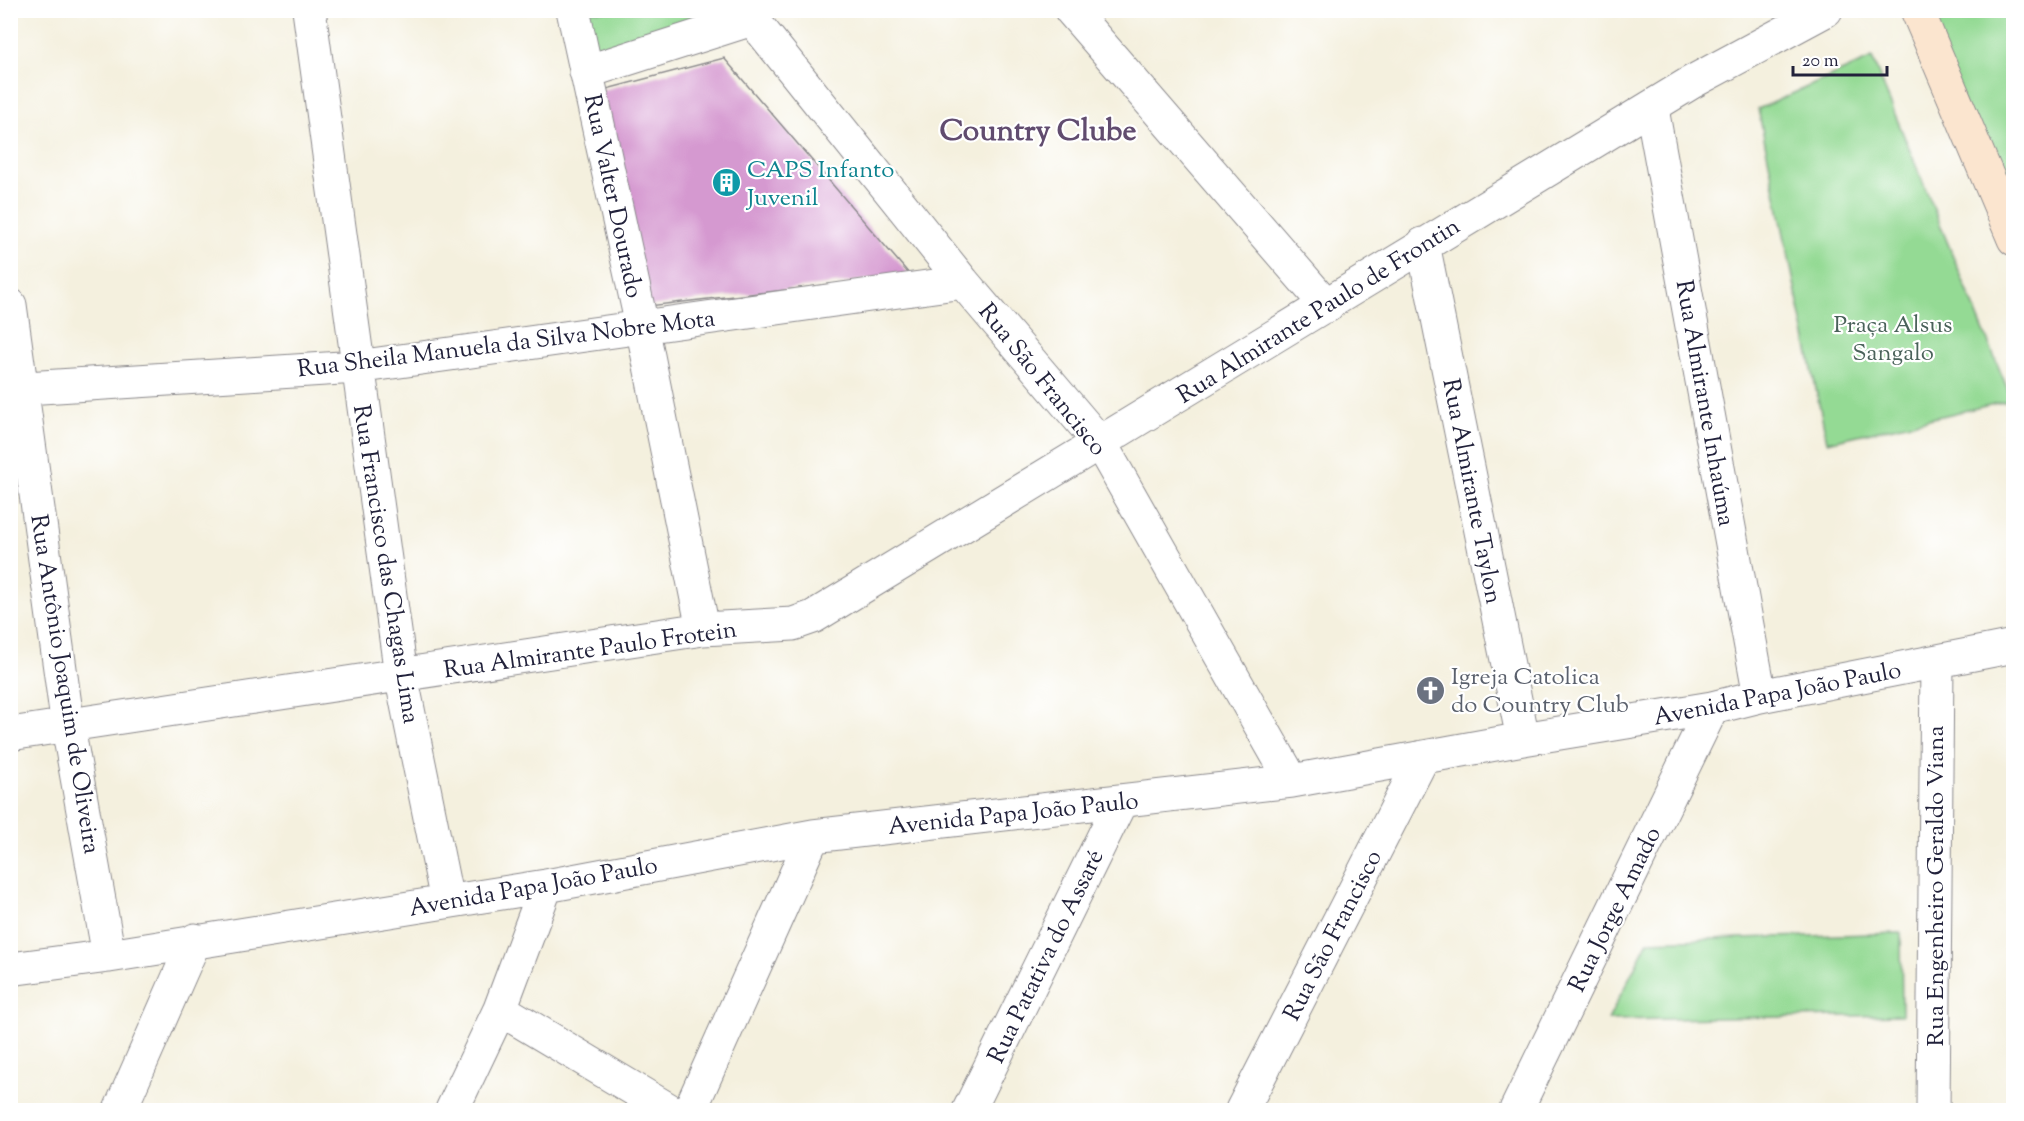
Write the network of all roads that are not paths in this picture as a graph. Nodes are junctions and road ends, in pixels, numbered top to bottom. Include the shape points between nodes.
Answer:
1 (309, 10) edge
2 (573, 10) edge
3 (1071, 10) edge
4 (1826, 10) edge
5 (1917, 10) edge
6 (749, 15) edge
7 (586, 72) junction
8 (1652, 109) junction
9 (2013, 238) edge
10 (1423, 244) junction
11 (963, 282) junction
12 (10, 305) edge
13 (1327, 306) junction
14 (642, 326) junction
15 (357, 367) junction
16 (17, 388) edge
17 (1100, 444) junction
18 (813, 617) joint
19 (703, 629) junction
20 (2013, 646) edge
21 (1937, 662) junction
22 (401, 675) junction
23 (1760, 696) junction
24 (1712, 708) junction
25 (68, 727) junction
26 (10, 734) edge
27 (1523, 739) junction
28 (1422, 759) junction
29 (1292, 781) junction
30 (1121, 801) junction
31 (813, 836) junction
32 (546, 886) junction
33 (447, 901) junction
34 (195, 940) junction
35 (110, 956) junction
36 (10, 969) edge
37 (500, 1009) junction
38 (120, 1110) edge
39 (452, 1110) edge
40 (669, 1110) edge
41 (690, 1110) edge
42 (969, 1110) edge
43 (1242, 1110) edge
44 (1516, 1110) edge
45 (1933, 1110) edge

1 - 15 street, Rua Francisco das Chagas Lima
2 - 7 street, Rua Valter Dourado
3 - 13 street
4 - 8 street, Rua Almirante Paulo de Frontin via 1692,82
5 - 9 street
6 - 7 street
6 - 11 street, Rua São Francisco
7 - 14 street, Rua Valter Dourado
8 - 10 street, Rua Almirante Paulo de Frontin
8 - 23 street, Rua Almirante Inhaúma
10 - 13 street, Rua Almirante Paulo de Frontin
10 - 27 street, Rua Almirante Taylon
11 - 14 street, Rua Sheila Manuela da Silva Nobre Mota
11 - 17 street, Rua São Francisco
12 - 16 street, Rua Antônio Joaquim de Oliveira
13 - 17 street, Rua Almirante Paulo de Frontin
14 - 15 street, Rua Sheila Manuela da Silva Nobre Mota
14 - 19 street, Rua Valter Dourado
15 - 16 street, Rua Sheila Manuela da Silva Nobre Mota
15 - 22 street, Rua Francisco das Chagas Lima
16 - 25 street, Rua Antônio Joaquim de Oliveira
17 - 18 street, Rua Almirante Paulo de Frontin
17 - 29 street, Rua São Francisco
18 - 19 street, Rua Almirante Paulo Frotein via 793,624
19 - 22 street, Rua Almirante Paulo Frotein
20 - 21 street, Avenida Papa João Paulo
21 - 23 street, Avenida Papa João Paulo
21 - 45 street, Rua Engenheiro Geraldo Viana
22 - 25 street, Rua Almirante Paulo Frotein
22 - 33 street, Rua Francisco das Chagas Lima
23 - 24 street, Avenida Papa João Paulo
24 - 27 street, Avenida Papa João Paulo
24 - 44 street, Rua Jorge Amado
25 - 26 street, Rua Almirante Paulo Frotein
25 - 35 street, Rua Antônio Joaquim de Oliveira
27 - 28 street, Avenida Papa João Paulo
28 - 29 street, Avenida Papa João Paulo
28 - 43 street, Rua São Francisco
29 - 30 street, Avenida Papa João Paulo
30 - 31 street, Avenida Papa João Paulo
30 - 42 street, Rua Patativa do Assaré
31 - 32 street, Avenida Papa João Paulo
31 - 41 street
32 - 33 street, Avenida Papa João Paulo
32 - 37 street
33 - 34 street, Avenida Papa João Paulo
34 - 35 street, Avenida Papa João Paulo
34 - 38 street
35 - 36 street, Avenida Papa João Paulo
37 - 39 street
37 - 40 street

